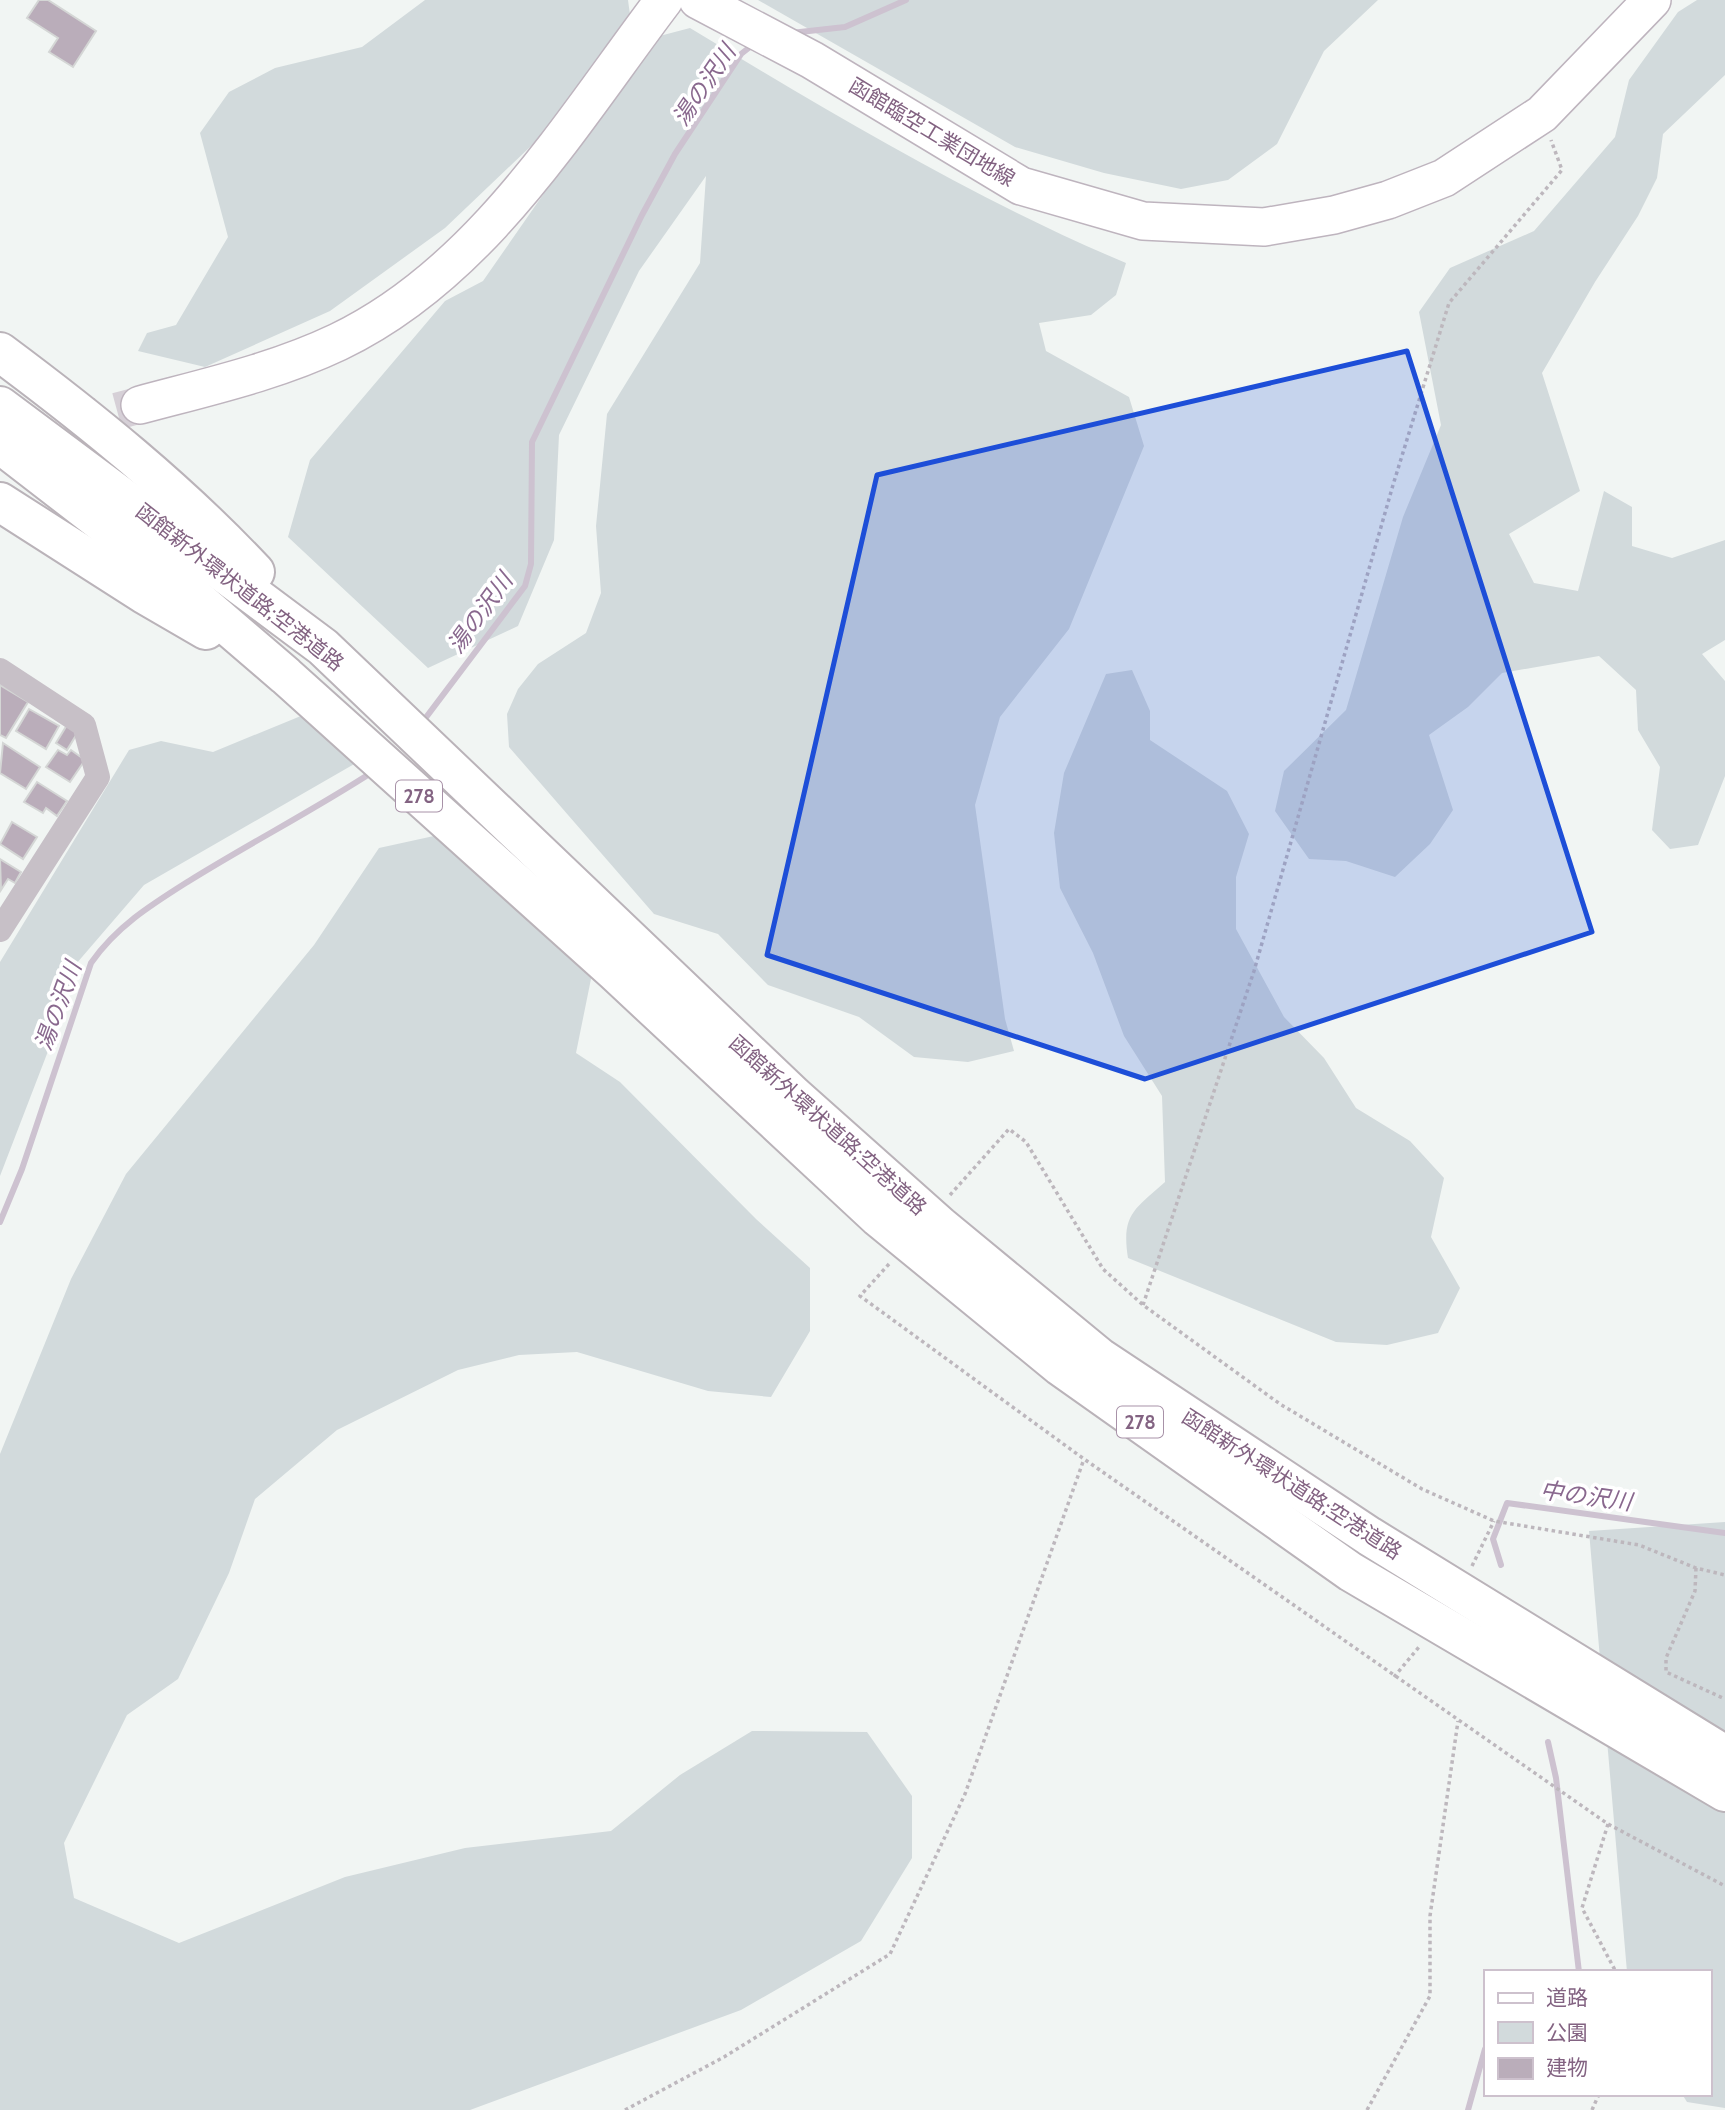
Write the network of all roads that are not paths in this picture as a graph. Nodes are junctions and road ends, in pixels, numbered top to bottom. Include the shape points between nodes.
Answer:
1 (664, 0) edge
2 (698, 0) edge
3 (1652, 0) edge
4 (0, 352) edge
5 (140, 405) tunnel mouth
6 (0, 406) edge
7 (0, 444) edge
8 (0, 502) edge
9 (256, 585) junction
10 (219, 628) junction
11 (0, 670) edge
12 (0, 930) edge
13 (625, 958) junction
14 (1725, 1755) edge
15 (1725, 1793) edge

1 - 5 main road via 503,213 433,281 363,328 309,355 242,379
2 - 3 main road, 函館臨空工業団地線 via 812,60 1021,186 1143,221 1264,227 1334,215 1444,178 1542,114
4 - 9 highway via 203,516
6 - 9 highway, 函館新外環状道路;空港道路
7 - 10 highway, 函館新外環状道路;空港道路 via 158,566
8 - 10 highway via 144,594
9 - 13 highway, 函館新外環状道路;空港道路 / 278 via 323,647
10 - 13 highway, 函館新外環状道路;空港道路 / 278 via 286,676
11 - 12 street via 84,725 98,777
13 - 14 highway, 函館新外環状道路;空港道路 / 278 via 1099,1357 1369,1536
13 - 15 highway, 函館新外環状道路;空港道路 / 278 via 878,1217 1060,1366 1351,1572

